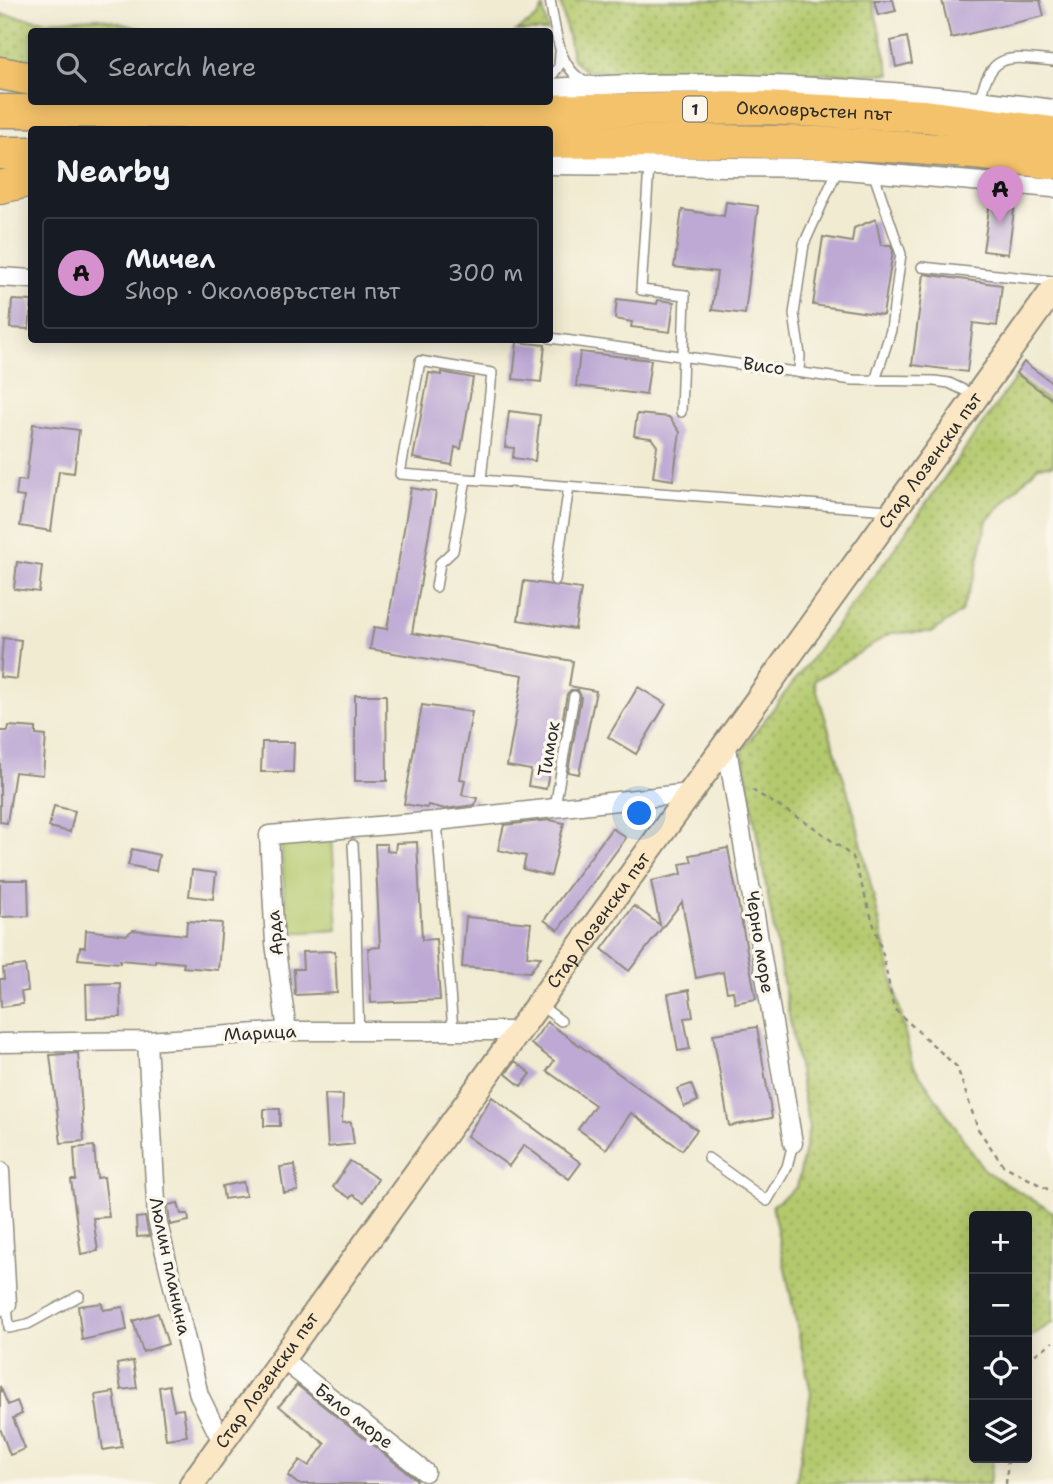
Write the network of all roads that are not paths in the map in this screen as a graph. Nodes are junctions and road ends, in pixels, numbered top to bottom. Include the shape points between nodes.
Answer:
1 (550, 0) edge
2 (560, 48) junction
3 (1053, 61) edge
4 (0, 73) edge
5 (553, 75) edge
6 (28, 78) edge
7 (597, 85) junction
8 (553, 88) edge
9 (979, 99) junction
10 (184, 105) edge
11 (423, 105) edge
12 (1053, 109) edge
13 (0, 111) edge
14 (237, 113) junction
15 (363, 113) junction
16 (1033, 140) edge
17 (553, 142) edge
18 (0, 153) edge
19 (28, 153) edge
20 (1053, 163) edge
21 (553, 165) edge
22 (649, 166) junction
23 (838, 169) junction
24 (873, 172) junction
25 (28, 181) edge
26 (0, 187) edge
27 (1032, 188) junction
28 (1053, 188) edge
29 (1053, 195) edge
30 (922, 267) dead end
31 (0, 277) edge
32 (28, 279) edge
33 (1052, 291) edge
34 (553, 338) edge
35 (683, 355) junction
36 (799, 371) junction
37 (875, 381) junction
38 (976, 396) junction
39 (681, 412) dead end
40 (466, 479) junction
41 (481, 480) junction
42 (569, 486) junction
43 (895, 511) junction
44 (555, 580) dead end
45 (436, 587) dead end
46 (574, 696) dead end
47 (726, 742) junction
48 (690, 793) junction
49 (555, 807) junction
50 (437, 821) junction
51 (353, 845) dead end
52 (539, 1004) junction
53 (561, 1021) dead end
54 (287, 1031) junction
55 (359, 1031) junction
56 (453, 1031) junction
57 (520, 1031) junction
58 (147, 1041) junction
59 (0, 1043) edge
60 (793, 1143) joint
61 (708, 1158) dead end
62 (0, 1171) edge
63 (79, 1296) dead end
64 (3, 1305) edge
65 (282, 1359) junction
66 (222, 1442) junction
67 (425, 1472) dead end
68 (192, 1484) edge

1 - 2 lane
2 - 5 lane via 559,66
2 - 7 lane via 571,72
3 - 9 lane via 1020,58 999,62 986,73
4 - 6 highway
7 - 8 street, Околовръстен път
7 - 9 street, Околовръстен път via 796,85
9 - 12 street, Околовръстен път
10 - 14 highway
11 - 15 street, Околовръстен път
13 - 14 highway, Околовръстен път / 1
14 - 15 highway, Околовръстен път / 1
15 - 16 highway, Околовръстен път / 1 via 764,108 925,116
16 - 17 highway, Околовръстен път / 1
16 - 20 highway, Околовръстен път / 1
18 - 19 highway
21 - 22 street
22 - 23 street
22 - 35 lane via 641,290 685,295
23 - 24 street
23 - 36 lane via 804,244 794,314
24 - 27 street
24 - 37 lane via 901,254 891,330
25 - 26 highway
27 - 28 street
27 - 29 street
30 - 33 lane
31 - 32 street
33 - 38 street, Стар Лозенски път
34 - 35 lane, Висо
35 - 36 lane, Висо
35 - 39 lane
36 - 37 lane, Висо
37 - 38 lane, Висо via 949,383
38 - 43 street, Стар Лозенски път
40 - 41 lane
40 - 41 lane via 400,474 420,360 492,373
40 - 45 lane via 453,551 440,563
41 - 42 lane
42 - 43 lane
42 - 44 lane
43 - 47 street, Стар Лозенски път
46 - 49 lane, Тимок
47 - 48 street, Стар Лозенски път
47 - 60 street, Черно море
48 - 49 street
48 - 52 street, Стар Лозенски път
49 - 50 street
50 - 54 street, Арда via 269,835 275,943
50 - 56 lane
51 - 55 lane
52 - 53 lane
52 - 57 street, Стар Лозенски път
54 - 55 street, Марица
54 - 58 street, Марица
55 - 56 street, Марица
56 - 57 street, Марица
57 - 65 street, Стар Лозенски път
58 - 59 street, Марица
58 - 66 street, Люлин планина via 157,1219 199,1395
60 - 61 lane via 787,1167 767,1201
62 - 64 street
63 - 64 lane via 28,1324 9,1328
65 - 66 street, Стар Лозенски път
65 - 67 street, Бяло море
66 - 68 street, Стар Лозенски път

